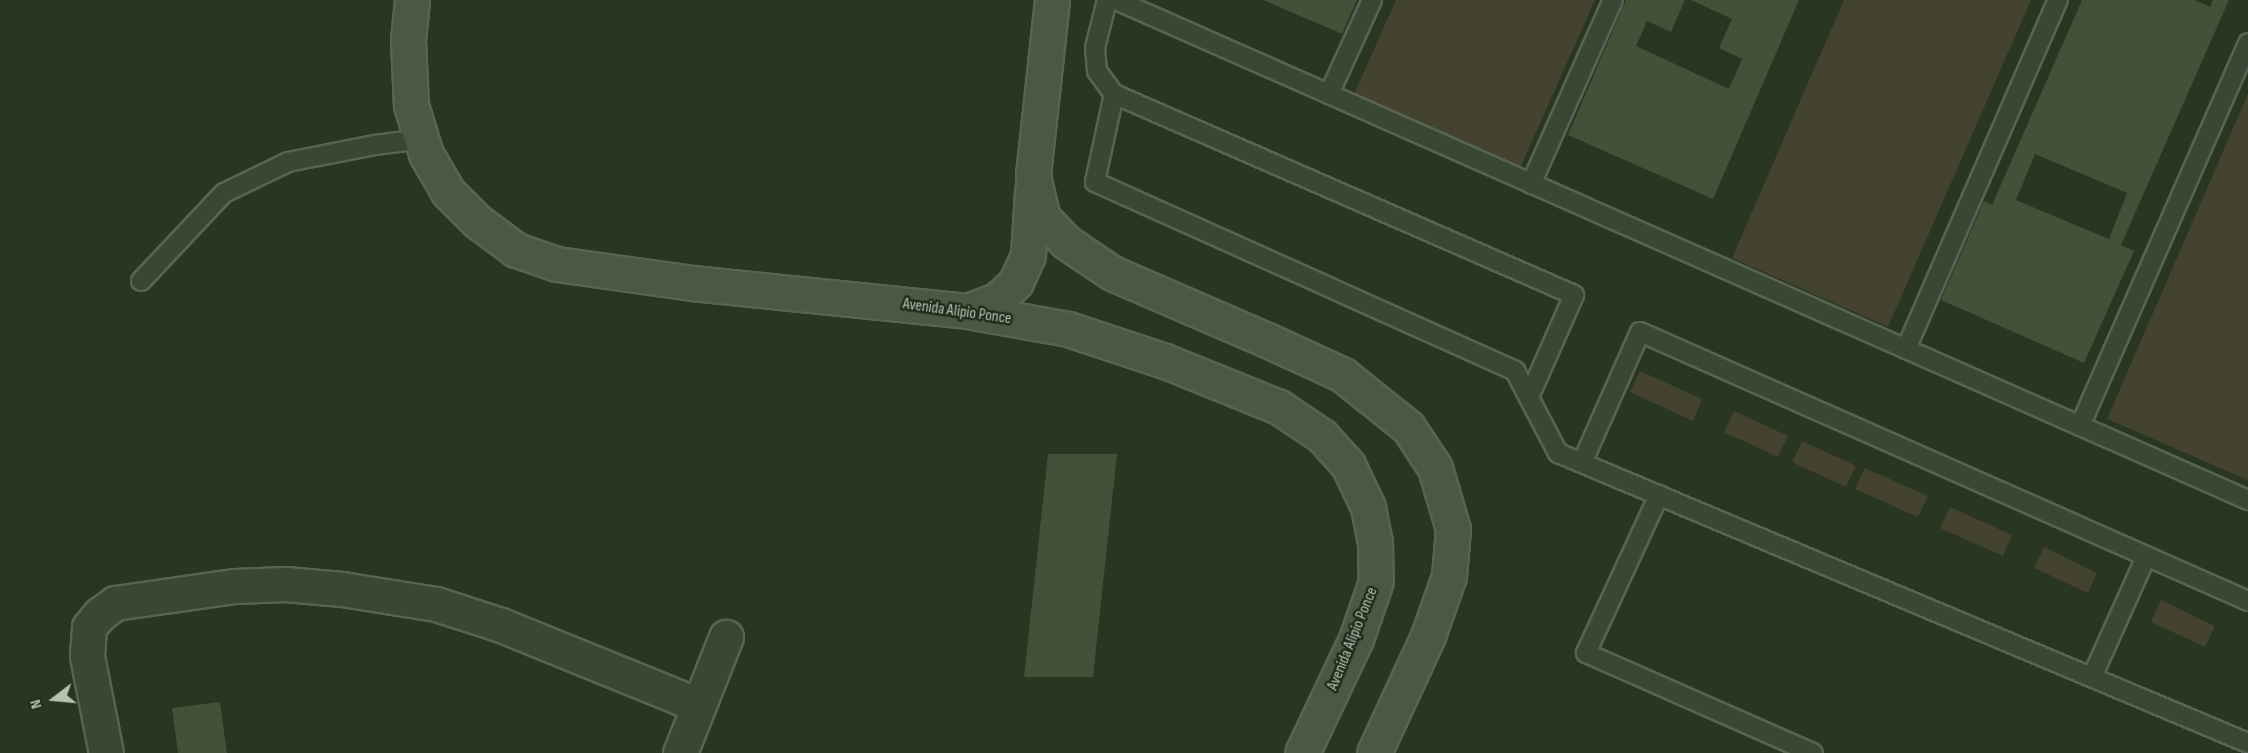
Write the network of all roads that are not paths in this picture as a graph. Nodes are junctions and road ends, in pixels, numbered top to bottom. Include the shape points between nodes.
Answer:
1 (412, 0) edge
2 (1052, 0) edge
3 (1107, 0) edge
4 (1116, 0) edge
5 (1372, 0) edge
6 (1612, 0) edge
7 (2058, 0) edge
8 (2248, 43) edge
9 (1114, 94) junction
10 (1329, 94) junction
11 (422, 139) junction
12 (1033, 176) junction
13 (1532, 184) junction
14 (141, 281) dead end
15 (968, 311) junction
16 (1906, 349) junction
17 (1529, 397) junction
18 (2080, 426) junction
19 (1581, 463) junction
20 (1659, 495) junction
21 (2248, 500) edge
22 (2146, 557) junction
23 (2248, 601) edge
24 (726, 637) dead end
25 (2092, 677) junction
26 (698, 705) junction
27 (2248, 743) edge
28 (106, 753) edge
29 (680, 753) edge
30 (1302, 753) edge
31 (1374, 753) edge
32 (1813, 753) edge

1 - 11 main road, Avenida Alipio Ponce via 408,40 411,105
2 - 12 main road
3 - 9 lane via 1095,48 1097,71
4 - 10 lane
5 - 10 lane
6 - 13 lane
7 - 16 lane
8 - 18 lane
9 - 17 lane via 1095,182 1515,371
9 - 17 lane via 1574,295
10 - 13 lane
11 - 14 lane via 288,162 225,193
11 - 15 main road, Avenida Alipio Ponce via 448,192 477,221 516,250 557,264 692,283
12 - 15 main road via 1028,255 1016,282 997,300
12 - 31 main road via 1043,218 1066,242 1112,273 1344,375 1408,427 1435,468 1453,529 1449,576 1428,636
13 - 16 lane
15 - 30 main road, Avenida Alipio Ponce via 1068,329 1165,361 1279,407 1322,436 1348,465 1368,507 1375,542 1376,581 1356,639
16 - 18 lane
17 - 19 lane via 1558,453
18 - 21 lane
19 - 20 lane
19 - 22 lane via 1640,332
20 - 25 lane
20 - 32 lane via 1586,653
22 - 23 lane
22 - 25 lane
24 - 26 street
25 - 27 lane
26 - 28 street via 501,625 436,604 342,589 285,584 235,586 115,603 89,627 87,656
26 - 29 street

